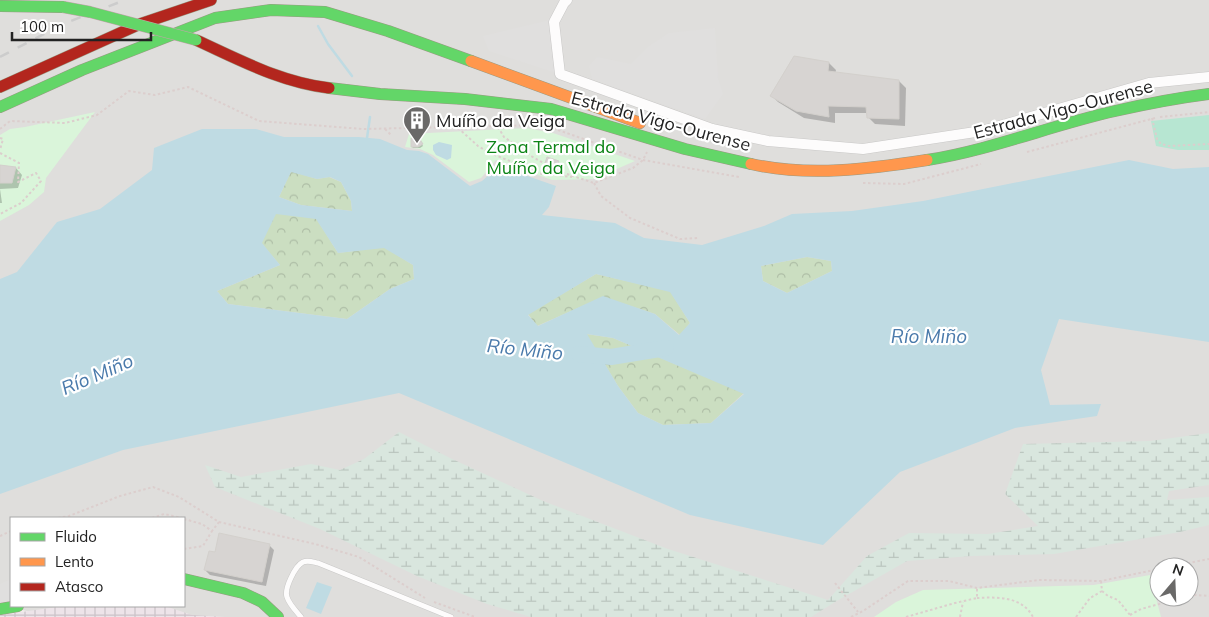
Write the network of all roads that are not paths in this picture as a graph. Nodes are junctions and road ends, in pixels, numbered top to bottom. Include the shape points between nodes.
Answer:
1 (76, 0) edge
2 (211, 0) edge
3 (567, 0) edge
4 (0, 6) edge
5 (196, 40) junction
6 (1209, 77) edge
7 (0, 87) edge
8 (1209, 94) edge
9 (0, 107) edge
10 (895, 165) junction
11 (185, 579) edge
12 (14, 607) edge
13 (0, 610) edge
14 (278, 617) edge
15 (301, 617) edge
16 (451, 617) edge

1 - 5 main road, bridge
2 - 7 main road via 140,24
3 - 6 street via 554,22 560,74 712,129 768,141 863,149 982,131 1148,83
4 - 5 main road, bridge via 63,7
5 - 10 main road, Estrada Vigo-Ourense via 260,70 295,82 380,94 465,99 551,110 685,149 755,165 788,170 843,171
8 - 10 main road, Estrada Vigo-Ourense via 1114,111 947,157
9 - 10 main road via 82,70 215,18 271,10 325,12 388,31 674,136 717,148 767,160
11 - 14 main road via 243,593 262,602
12 - 13 main road
15 - 16 lane via 287,598 286,590 296,567 309,561

